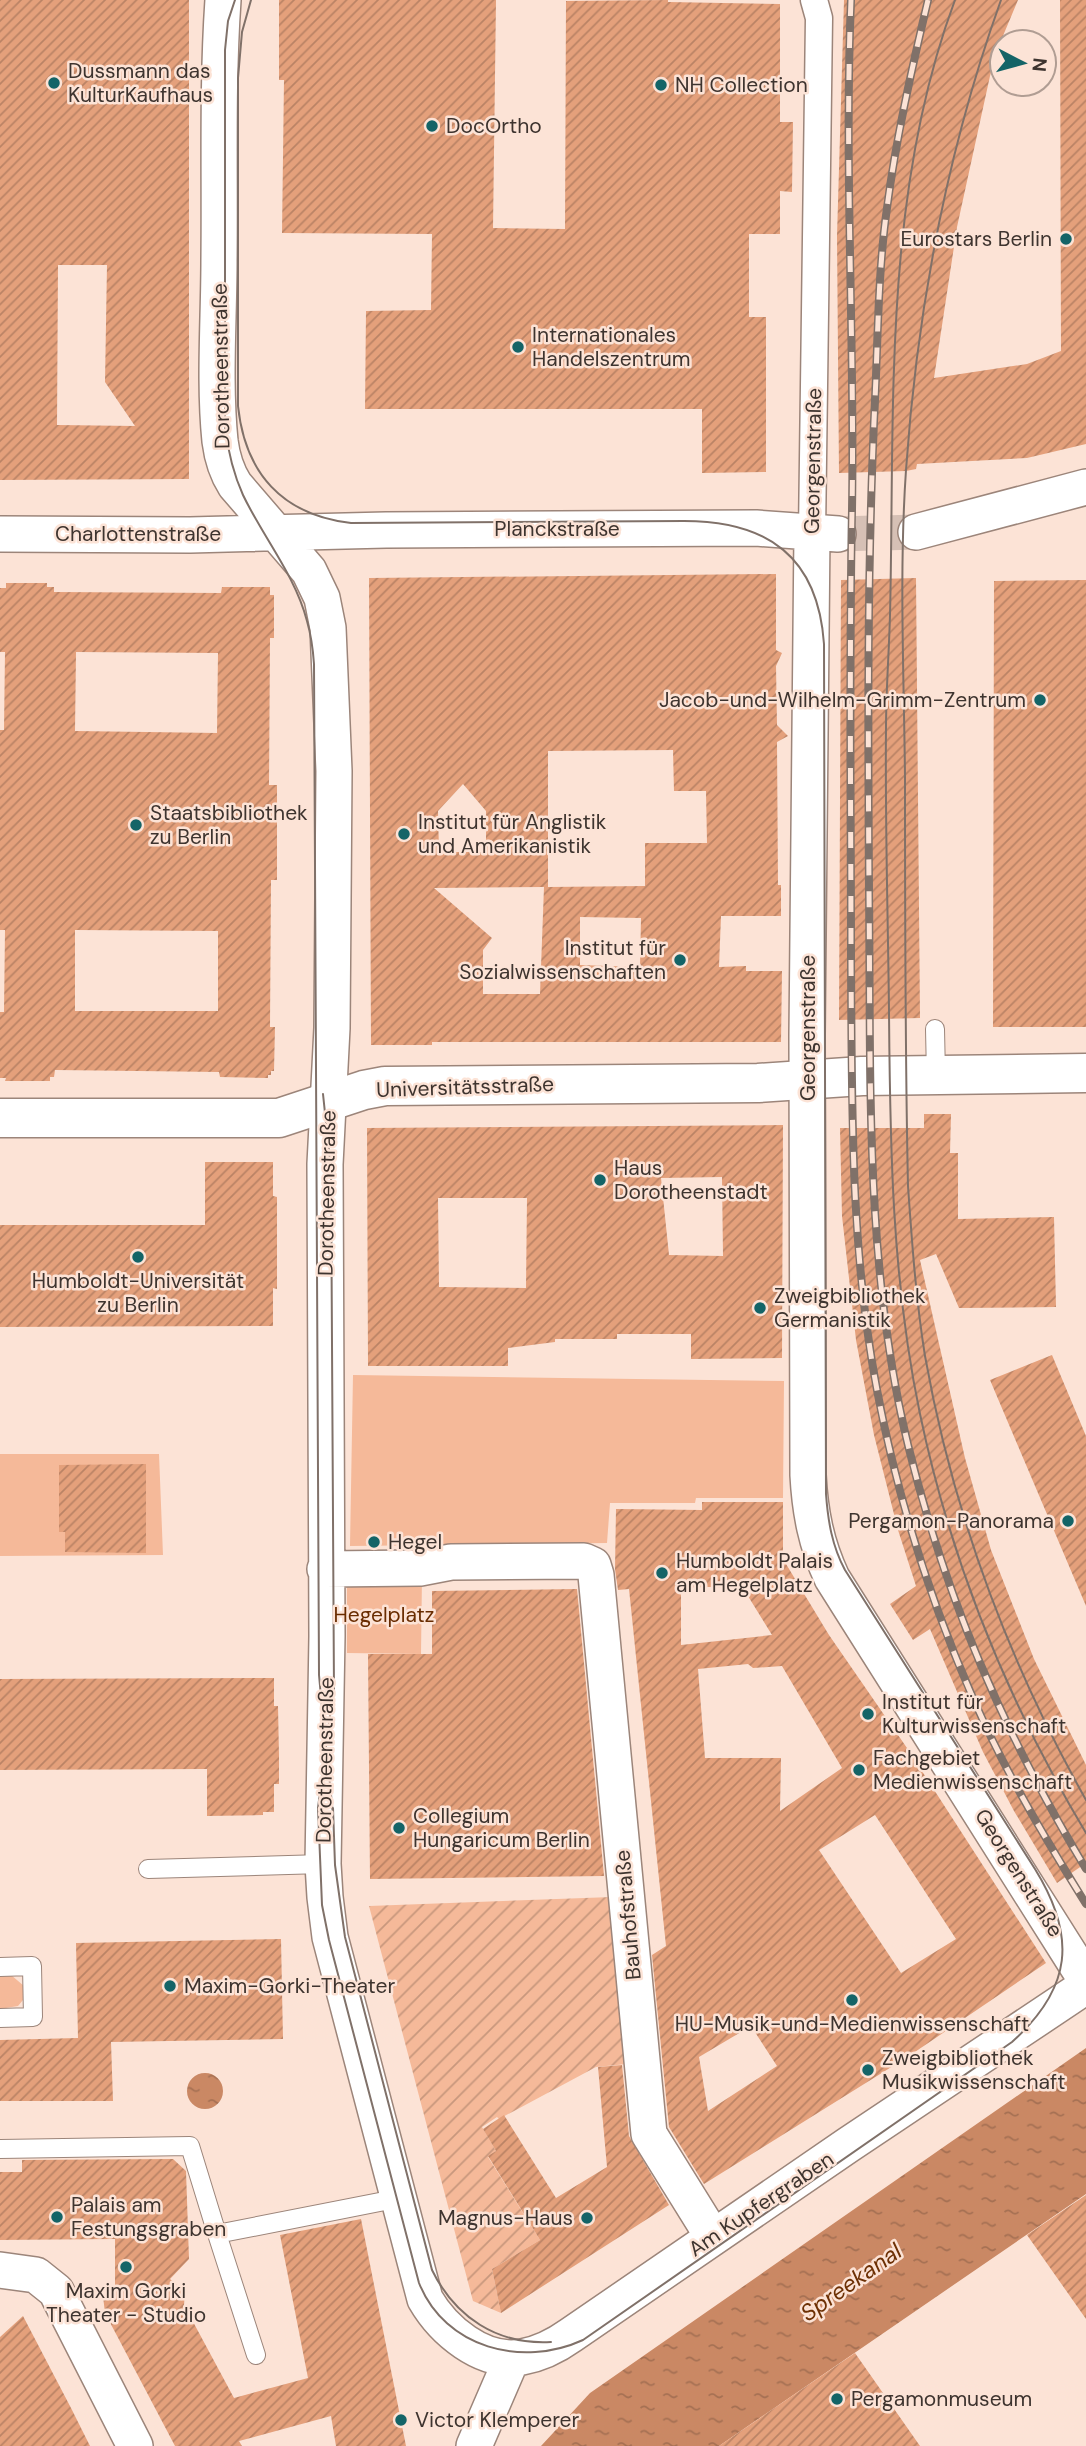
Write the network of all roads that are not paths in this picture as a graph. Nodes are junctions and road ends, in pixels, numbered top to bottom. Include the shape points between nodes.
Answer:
1 (223, 0) edge
2 (814, 0) edge
3 (1086, 487) edge
4 (916, 532) tunnel mouth
5 (276, 533) junction
6 (0, 534) edge
7 (825, 534) junction
8 (935, 1029) dead end
9 (1086, 1073) edge
10 (936, 1075) junction
11 (807, 1080) junction
12 (328, 1103) junction
13 (0, 1118) edge
14 (325, 1569) junction
15 (323, 1864) junction
16 (148, 1868) dead end
17 (0, 1967) edge
18 (1086, 1980) edge
19 (1086, 1986) edge
20 (0, 2018) edge
21 (0, 2149) edge
22 (400, 2198) junction
23 (217, 2234) junction
24 (713, 2237) junction
25 (0, 2270) edge
26 (256, 2354) dead end
27 (512, 2358) junction
28 (135, 2446) edge
29 (474, 2446) edge

1 - 5 street, Dorotheenstraße via 220,440 230,477
2 - 7 street, Georgenstraße via 819,18
3 - 4 street
5 - 6 street, Charlottenstraße
5 - 7 street, Planckstraße via 756,528
5 - 12 street, Dorotheenstraße via 316,583 328,628 334,771
7 - 11 street, Georgenstraße
8 - 10 lane
9 - 10 street, Universitätsstraße
10 - 11 street, Universitätsstraße
11 - 12 street, Universitätsstraße via 385,1086
11 - 18 street, Georgenstraße via 808,1475 818,1545 853,1613
12 - 13 street, Universitätsstraße via 279,1118
12 - 14 street, Dorotheenstraße
14 - 15 street, Dorotheenstraße
14 - 24 street, Bauhofstraße via 420,1568 451,1562 584,1561 593,1565 649,2134
15 - 16 lane
15 - 22 street, Dorotheenstraße via 330,1937
17 - 20 lane via 32,1966 33,2017
19 - 24 street, Am Kupfergraben
21 - 23 lane via 190,2146
22 - 23 lane
22 - 27 street, Dorotheenstraße via 419,2283 430,2308 462,2340
23 - 26 lane
24 - 27 street, Am Kupfergraben via 564,2340 538,2353
25 - 28 street via 36,2274 57,2291
27 - 29 street

